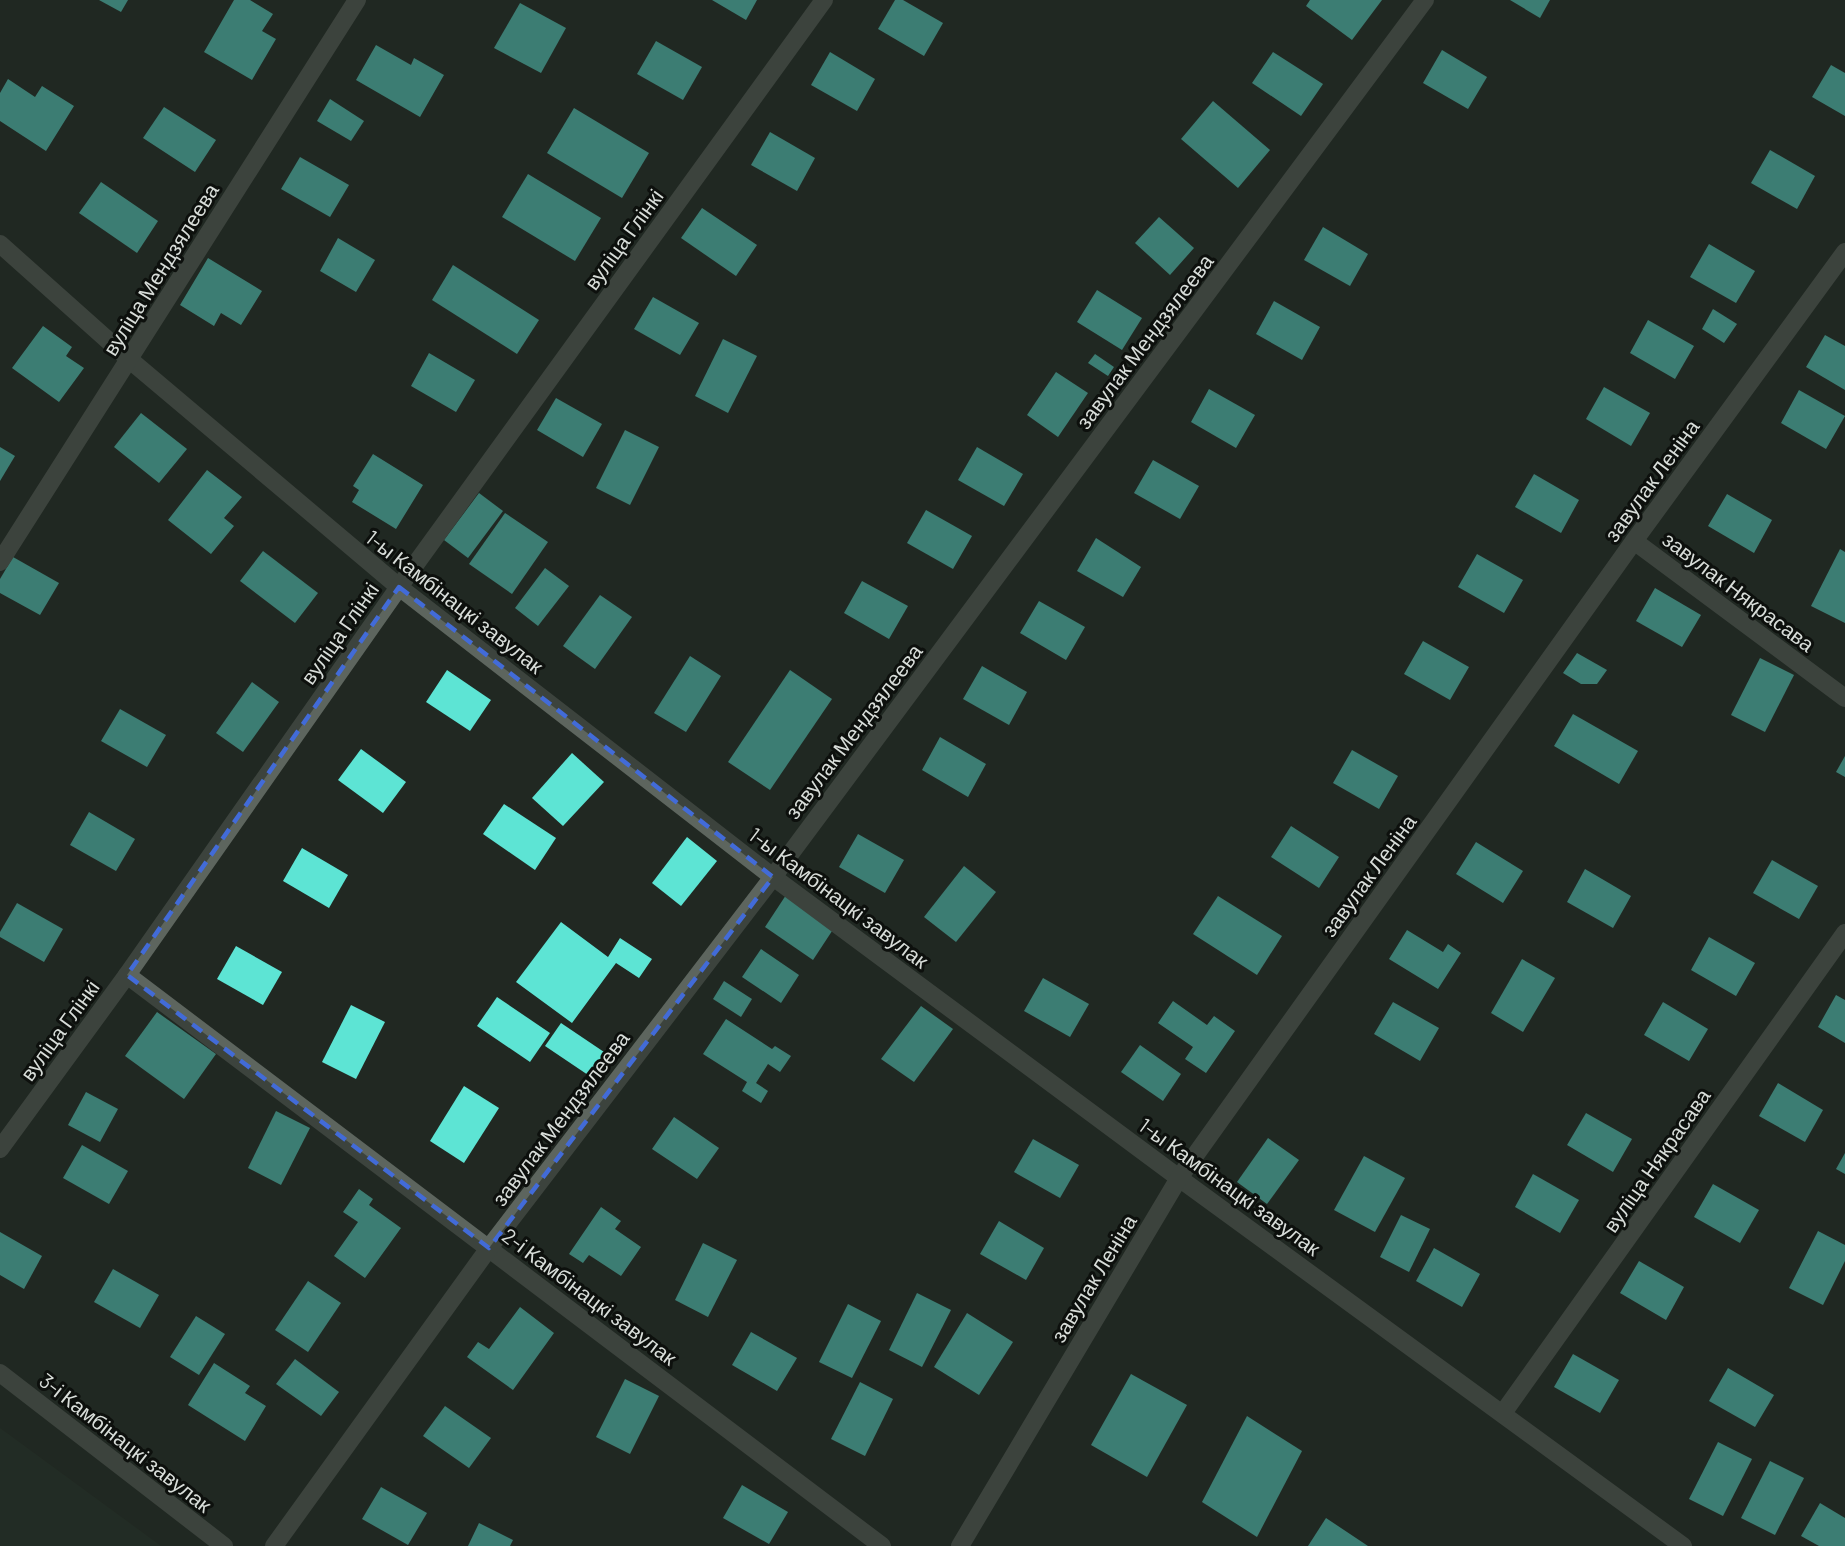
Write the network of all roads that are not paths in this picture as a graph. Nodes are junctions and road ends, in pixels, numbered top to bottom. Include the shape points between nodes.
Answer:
1 (357, 0) edge
2 (824, 0) edge
3 (1425, 0) edge
4 (0, 244) edge
5 (1845, 252) edge
6 (130, 360) junction
7 (1634, 541) junction
8 (0, 562) edge
9 (399, 587) junction
10 (1845, 698) edge
11 (773, 877) junction
12 (1845, 933) edge
13 (127, 975) junction
14 (0, 1149) edge
15 (1179, 1178) junction
16 (489, 1248) junction
17 (0, 1373) edge
18 (1503, 1413) junction
19 (224, 1546) edge
20 (274, 1546) edge
21 (882, 1546) edge
22 (960, 1546) edge
23 (1683, 1546) edge

1 - 6 street, вуліца Мендзялеева
2 - 9 street, вуліца Глінкі
3 - 11 street, завулак Мендзялеева
4 - 6 street, 1-ы Камбінацкі завулак
5 - 7 street, завулак Леніна
6 - 8 street, вуліца Мендзялеева
6 - 9 street, 1-ы Камбінацкі завулак
7 - 10 street, завулак Някрасава
7 - 15 street, завулак Леніна
9 - 11 street, 1-ы Камбінацкі завулак
9 - 13 street, вуліца Глінкі
11 - 15 street, 1-ы Камбінацкі завулак
11 - 16 street, завулак Мендзялеева
12 - 18 street, вуліца Някрасава
13 - 14 street, вуліца Глінкі
13 - 16 street, 2-і Камбінацкі завулак
15 - 18 street, 1-ы Камбінацкі завулак
15 - 22 street, завулак Леніна
16 - 20 street, завулак Мендзялеева
16 - 21 street, 2-і Камбінацкі завулак
17 - 19 street, 3-і Камбінацкі завулак
18 - 23 street, 1-ы Камбінацкі завулак

